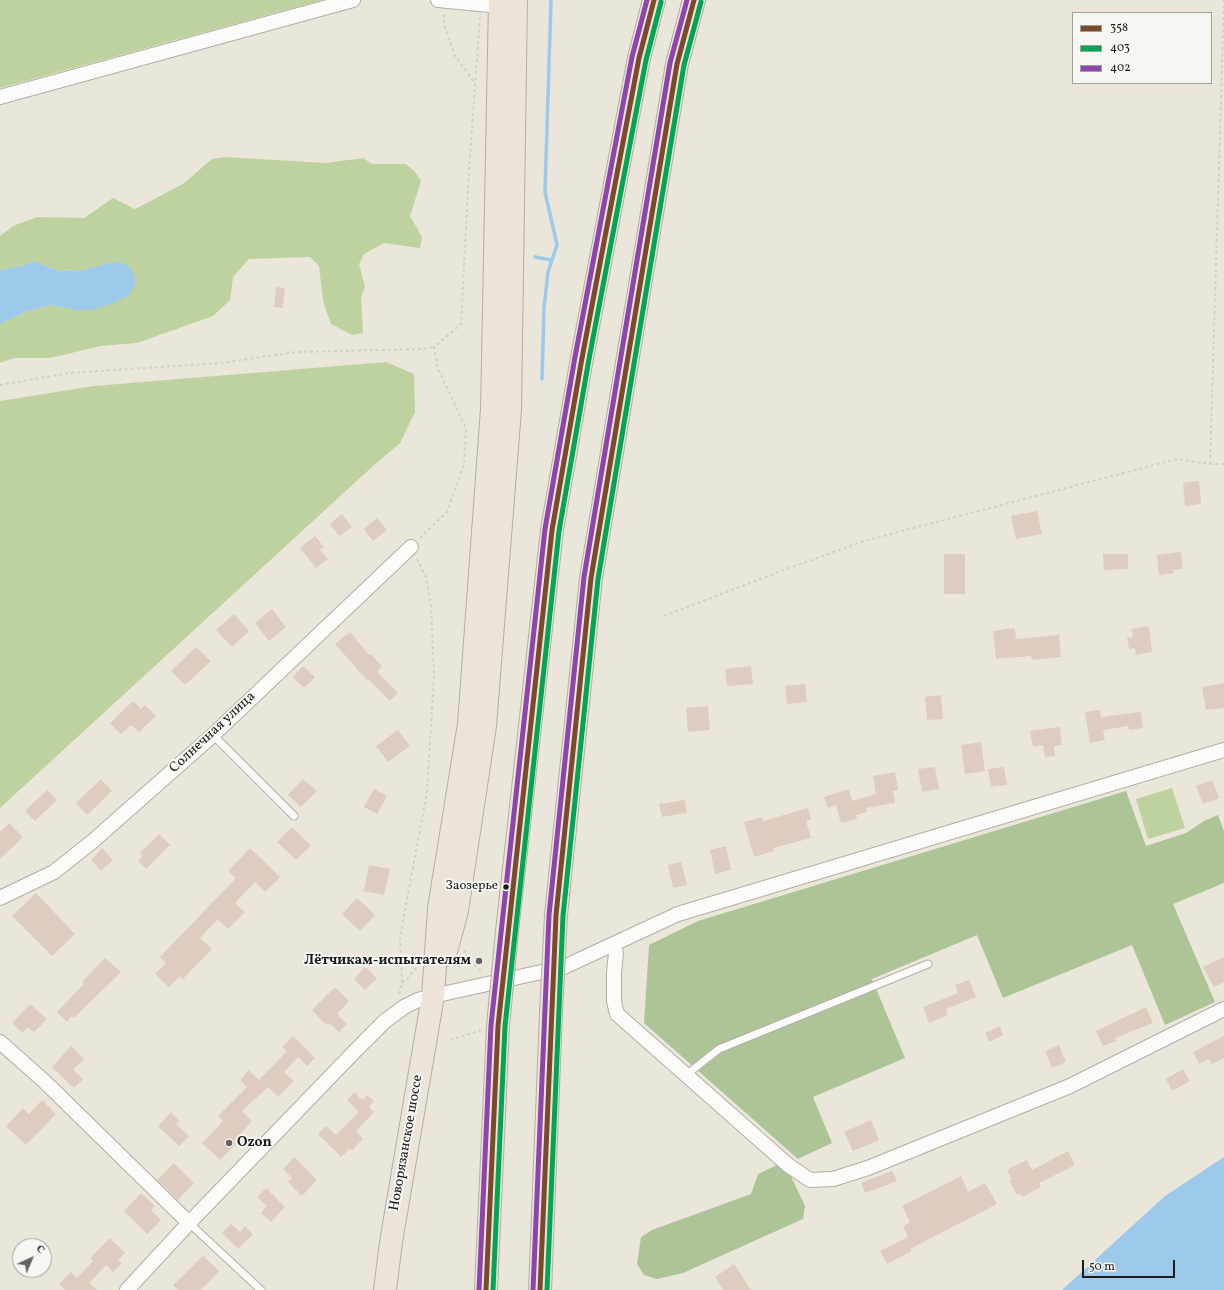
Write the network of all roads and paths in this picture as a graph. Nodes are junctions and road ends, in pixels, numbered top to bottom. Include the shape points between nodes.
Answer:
1 (353, 0) edge
2 (441, 0) edge
3 (654, 0) edge
4 (694, 0) edge
5 (1224, 0) edge
6 (499, 3) edge
7 (475, 83) junction
8 (0, 97) edge
9 (434, 347) junction
10 (0, 385) edge
11 (1210, 464) junction
12 (1224, 464) edge
13 (411, 547) junction
14 (664, 616) dead end
15 (213, 735) junction
16 (1224, 750) edge
17 (294, 816) dead end
18 (0, 898) edge
19 (613, 945) junction
20 (463, 946) dead end
21 (928, 964) dead end
22 (498, 982) junction
23 (433, 996) junction
24 (1224, 1009) edge
25 (395, 1013) junction
26 (498, 1026) junction
27 (450, 1040) dead end
28 (0, 1042) edge
29 (686, 1075) junction
30 (189, 1223) junction
31 (127, 1290) edge
32 (262, 1290) edge
33 (386, 1290) edge
34 (486, 1290) edge
35 (540, 1290) edge

1 - 8 street
2 - 6 street
2 - 7 path via 444,25 455,56
3 - 26 main road, bridge via 635,81 552,530
4 - 35 main road, bridge via 678,64 591,578 556,915
5 - 11 path
6 - 7 path
6 - 23 main road, Новорязанское шоссе via 510,410 485,726 457,911
7 - 9 path via 461,324
9 - 10 path via 296,352 221,364 69,373
9 - 13 path via 438,369 466,428 464,466 447,512
11 - 12 path
11 - 14 path via 1177,459 864,541
13 - 15 street, Солнечная улица
13 - 25 path via 426,577 431,605 434,676 427,792 400,937 402,983
15 - 17 lane
15 - 18 street, Солнечная улица via 54,872
16 - 19 street via 678,914
19 - 22 street via 564,968
19 - 29 street via 616,953 614,973 617,1014
20 - 22 path via 475,967
21 - 29 lane via 719,1049
22 - 23 street
23 - 25 street via 418,1000
23 - 33 main road, Новорязанское шоссе via 390,1242
24 - 29 street via 1070,1086 868,1168 833,1179 810,1180 788,1165
25 - 30 street
26 - 27 path
26 - 34 main road
28 - 30 street via 44,1080
30 - 31 street
30 - 32 lane

